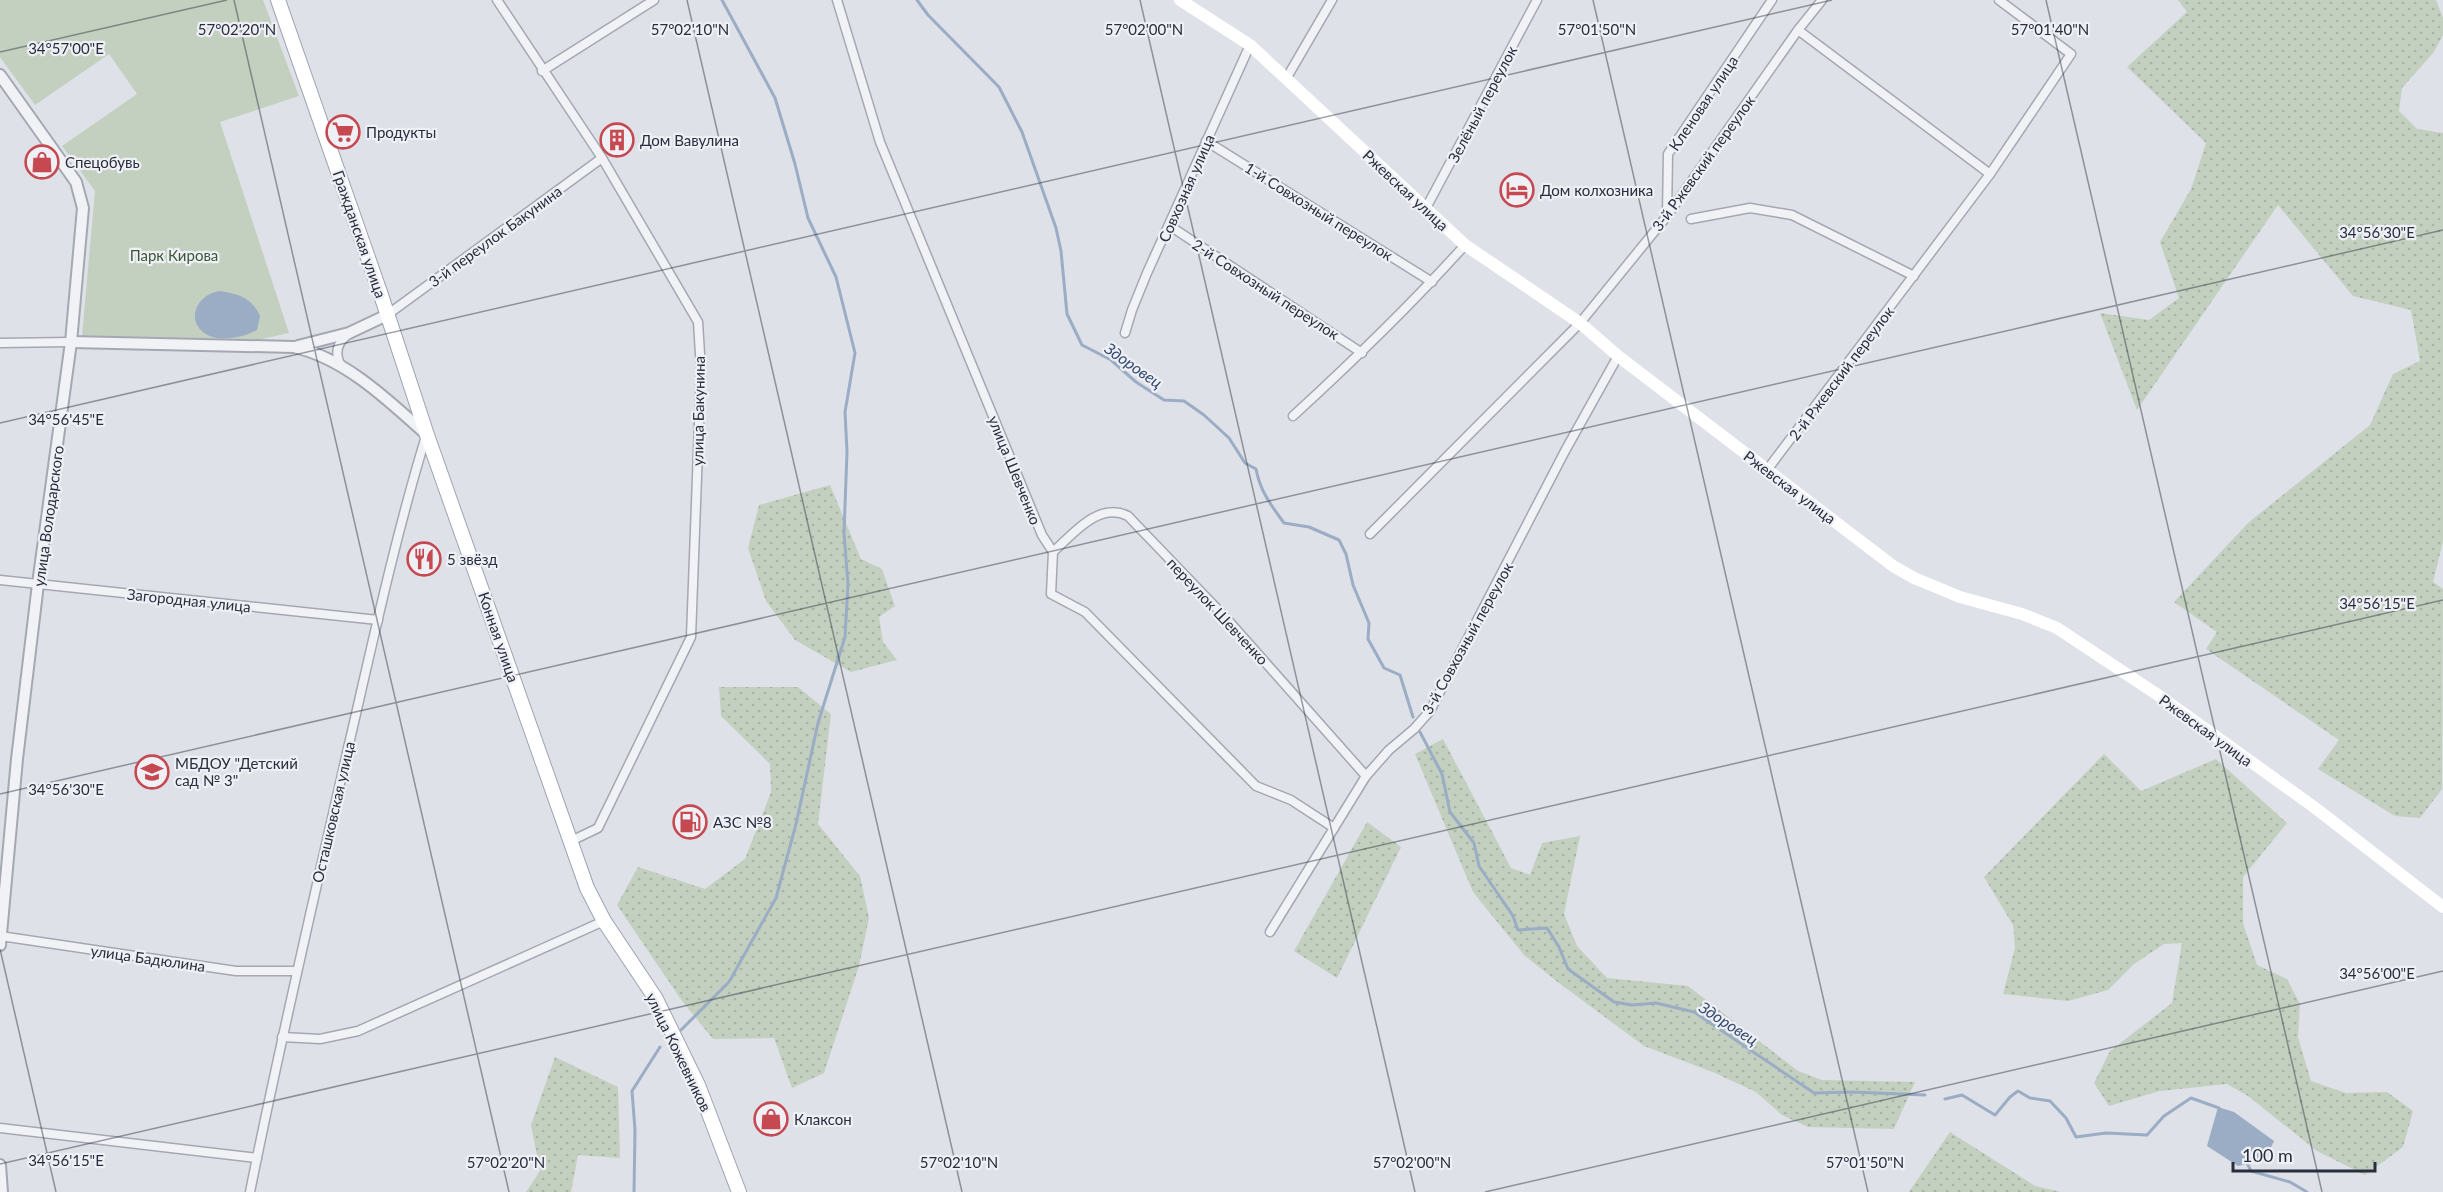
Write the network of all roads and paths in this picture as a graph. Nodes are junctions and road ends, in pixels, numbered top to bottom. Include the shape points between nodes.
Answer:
1 (278, 0) edge
2 (497, 0) edge
3 (654, 0) edge
4 (837, 0) edge
5 (1180, 0) edge
6 (1332, 0) edge
7 (1538, 0) edge
8 (1772, 0) edge
9 (1822, 0) edge
10 (1999, 0) edge
11 (1798, 30) junction
12 (1250, 45) junction
13 (542, 71) junction
14 (0, 75) edge
15 (1286, 80) junction
16 (1206, 141) junction
17 (602, 158) junction
18 (1990, 174) junction
19 (1426, 208) junction
20 (1667, 216) junction
21 (1691, 219) dead end
22 (1170, 226) junction
23 (1465, 245) junction
24 (1914, 276) junction
25 (1432, 282) junction
26 (387, 315) junction
27 (1580, 323) junction
28 (349, 333) junction
29 (1125, 333) dead end
30 (72, 342) junction
31 (0, 343) edge
32 (294, 347) junction
33 (1362, 352) junction
34 (1618, 356) junction
35 (341, 366) junction
36 (414, 395) junction
37 (397, 408) junction
38 (1293, 416) dead end
39 (427, 435) junction
40 (1767, 470) junction
41 (1370, 534) dead end
42 (1053, 552) junction
43 (0, 580) edge
44 (38, 584) junction
45 (378, 620) junction
46 (1366, 776) junction
47 (1334, 828) junction
48 (571, 841) junction
49 (2443, 907) edge
50 (604, 921) junction
51 (1270, 932) dead end
52 (0, 937) edge
53 (0, 945) edge
54 (297, 971) junction
55 (282, 1037) junction
56 (0, 1128) edge
57 (257, 1158) junction
58 (0, 1165) edge
59 (2, 1192) edge
60 (250, 1192) edge
61 (740, 1192) edge

1 - 26 main road, Гражданская улица
2 - 13 street, улица Бакунина
3 - 13 street
4 - 42 street, улица Шевченко via 880,142 1042,535
5 - 12 main road, Ржевская улица
6 - 15 street
7 - 19 street, Зелёный переулок
8 - 20 street, Кленовая улица via 1668,154
9 - 11 street, 3-й Ржевский переулок
10 - 18 street, 2-й Ржевский переулок via 2071,54
11 - 18 street
11 - 20 street, 3-й Ржевский переулок
12 - 15 main road, Ржевская улица
12 - 16 street, Совхозная улица
13 - 17 street, улица Бакунина
14 - 30 street, улица Володарского via 82,196
15 - 19 main road, Ржевская улица
16 - 22 street, Совхозная улица
16 - 25 street, 1-й Совхозный переулок
17 - 26 street, 3-й переулок Бакунина
17 - 48 street, улица Бакунина via 698,322 701,370 691,637 598,828
18 - 24 street, 2-й Ржевский переулок
19 - 23 main road, Ржевская улица
20 - 27 street, 3-й Ржевский переулок
21 - 24 street via 1750,208 1792,215
22 - 29 street, Совхозная улица
22 - 33 street, 2-й Совхозный переулок
23 - 25 street
23 - 27 main road, Ржевская улица
24 - 40 street, 2-й Ржевский переулок
25 - 33 street
26 - 28 street, Конная улица
26 - 36 main road, Гражданская улица
27 - 34 main road, Ржевская улица
27 - 41 street
28 - 32 street, Конная улица
28 - 35 street via 338,345
30 - 31 street
30 - 32 street, Конная улица
30 - 44 street, улица Володарского
32 - 35 street, Конная улица via 319,353
33 - 38 street
34 - 40 main road, Ржевская улица
34 - 46 street, 3-й Совхозный переулок via 1430,711
35 - 37 street, Конная улица
36 - 37 street
36 - 39 main road, Гражданская улица
37 - 39 street, Конная улица
39 - 45 street, Осташковская улица via 405,505
39 - 48 main road, Конная улица
40 - 49 main road, Ржевская улица via 1914,578 1960,597 2057,627 2314,807
42 - 46 street, переулок Шевченко via 1092,517 1119,511 1128,516 1226,618
42 - 47 street via 1051,594 1084,612 1256,786 1291,800
43 - 44 street, Загородная улица
44 - 45 street, Загородная улица
44 - 52 street, улица Володарского
45 - 54 street, Осташковская улица
46 - 47 street, 3-й Совхозный переулок
47 - 51 street, 3-й Совхозный переулок
48 - 50 main road, Конная улица via 587,888
50 - 55 street via 358,1031 320,1040
50 - 61 main road, улица Кожевников via 656,999 699,1085
52 - 53 street, улица Володарского
52 - 54 street, улица Бадюлина via 236,971
54 - 55 street, Осташковская улица
55 - 57 street, Осташковская улица
56 - 57 street
57 - 60 street, Осташковская улица
58 - 59 street

